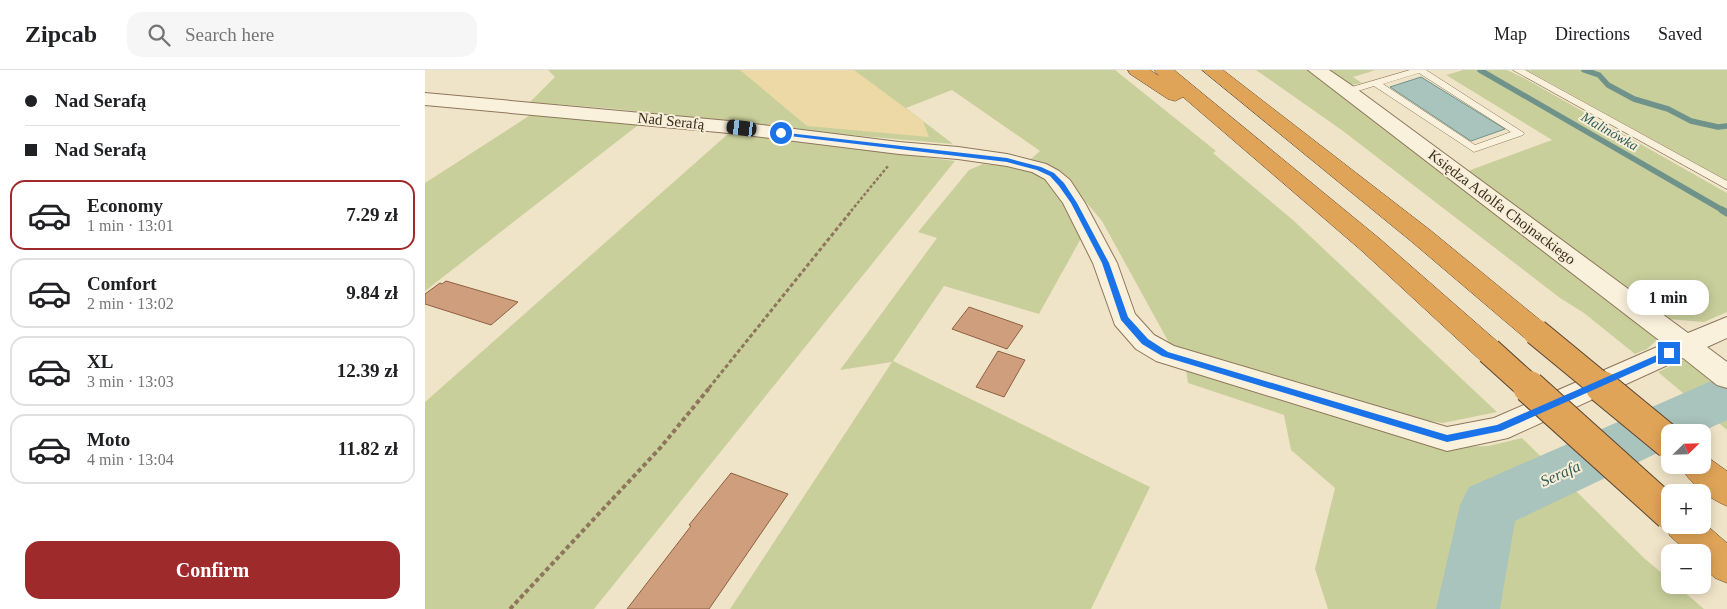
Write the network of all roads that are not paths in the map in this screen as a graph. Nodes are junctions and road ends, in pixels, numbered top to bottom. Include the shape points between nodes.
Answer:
1 (1137, 70) edge
2 (1163, 70) edge
3 (1211, 70) edge
4 (1317, 70) edge
5 (1518, 70) edge
6 (1375, 83) junction
7 (1348, 91) junction
8 (425, 99) edge
9 (1257, 148) junction
10 (1727, 186) edge
11 (1727, 327) edge
12 (1707, 361) edge
13 (1661, 436) edge
14 (1707, 474) edge
15 (1727, 491) edge
16 (1661, 506) edge
17 (1692, 534) edge
18 (1727, 566) edge

1 - 9 highway
2 - 9 highway
3 - 13 highway, bridge via 1421,236
4 - 7 street, Księdza Adolfa Chojnackiego
5 - 10 lane
6 - 6 lane via 1420,70 1519,132 1474,149
6 - 7 lane
7 - 12 street, Księdza Adolfa Chojnackiego
8 - 12 street, Nad Serafą via 729,127 958,153 1026,164 1052,175 1062,185 1105,263 1124,318 1145,342 1165,354 1447,439 1498,429
9 - 16 highway, bridge via 1371,245
11 - 12 street, Nad Serafą
14 - 15 highway
17 - 18 highway

